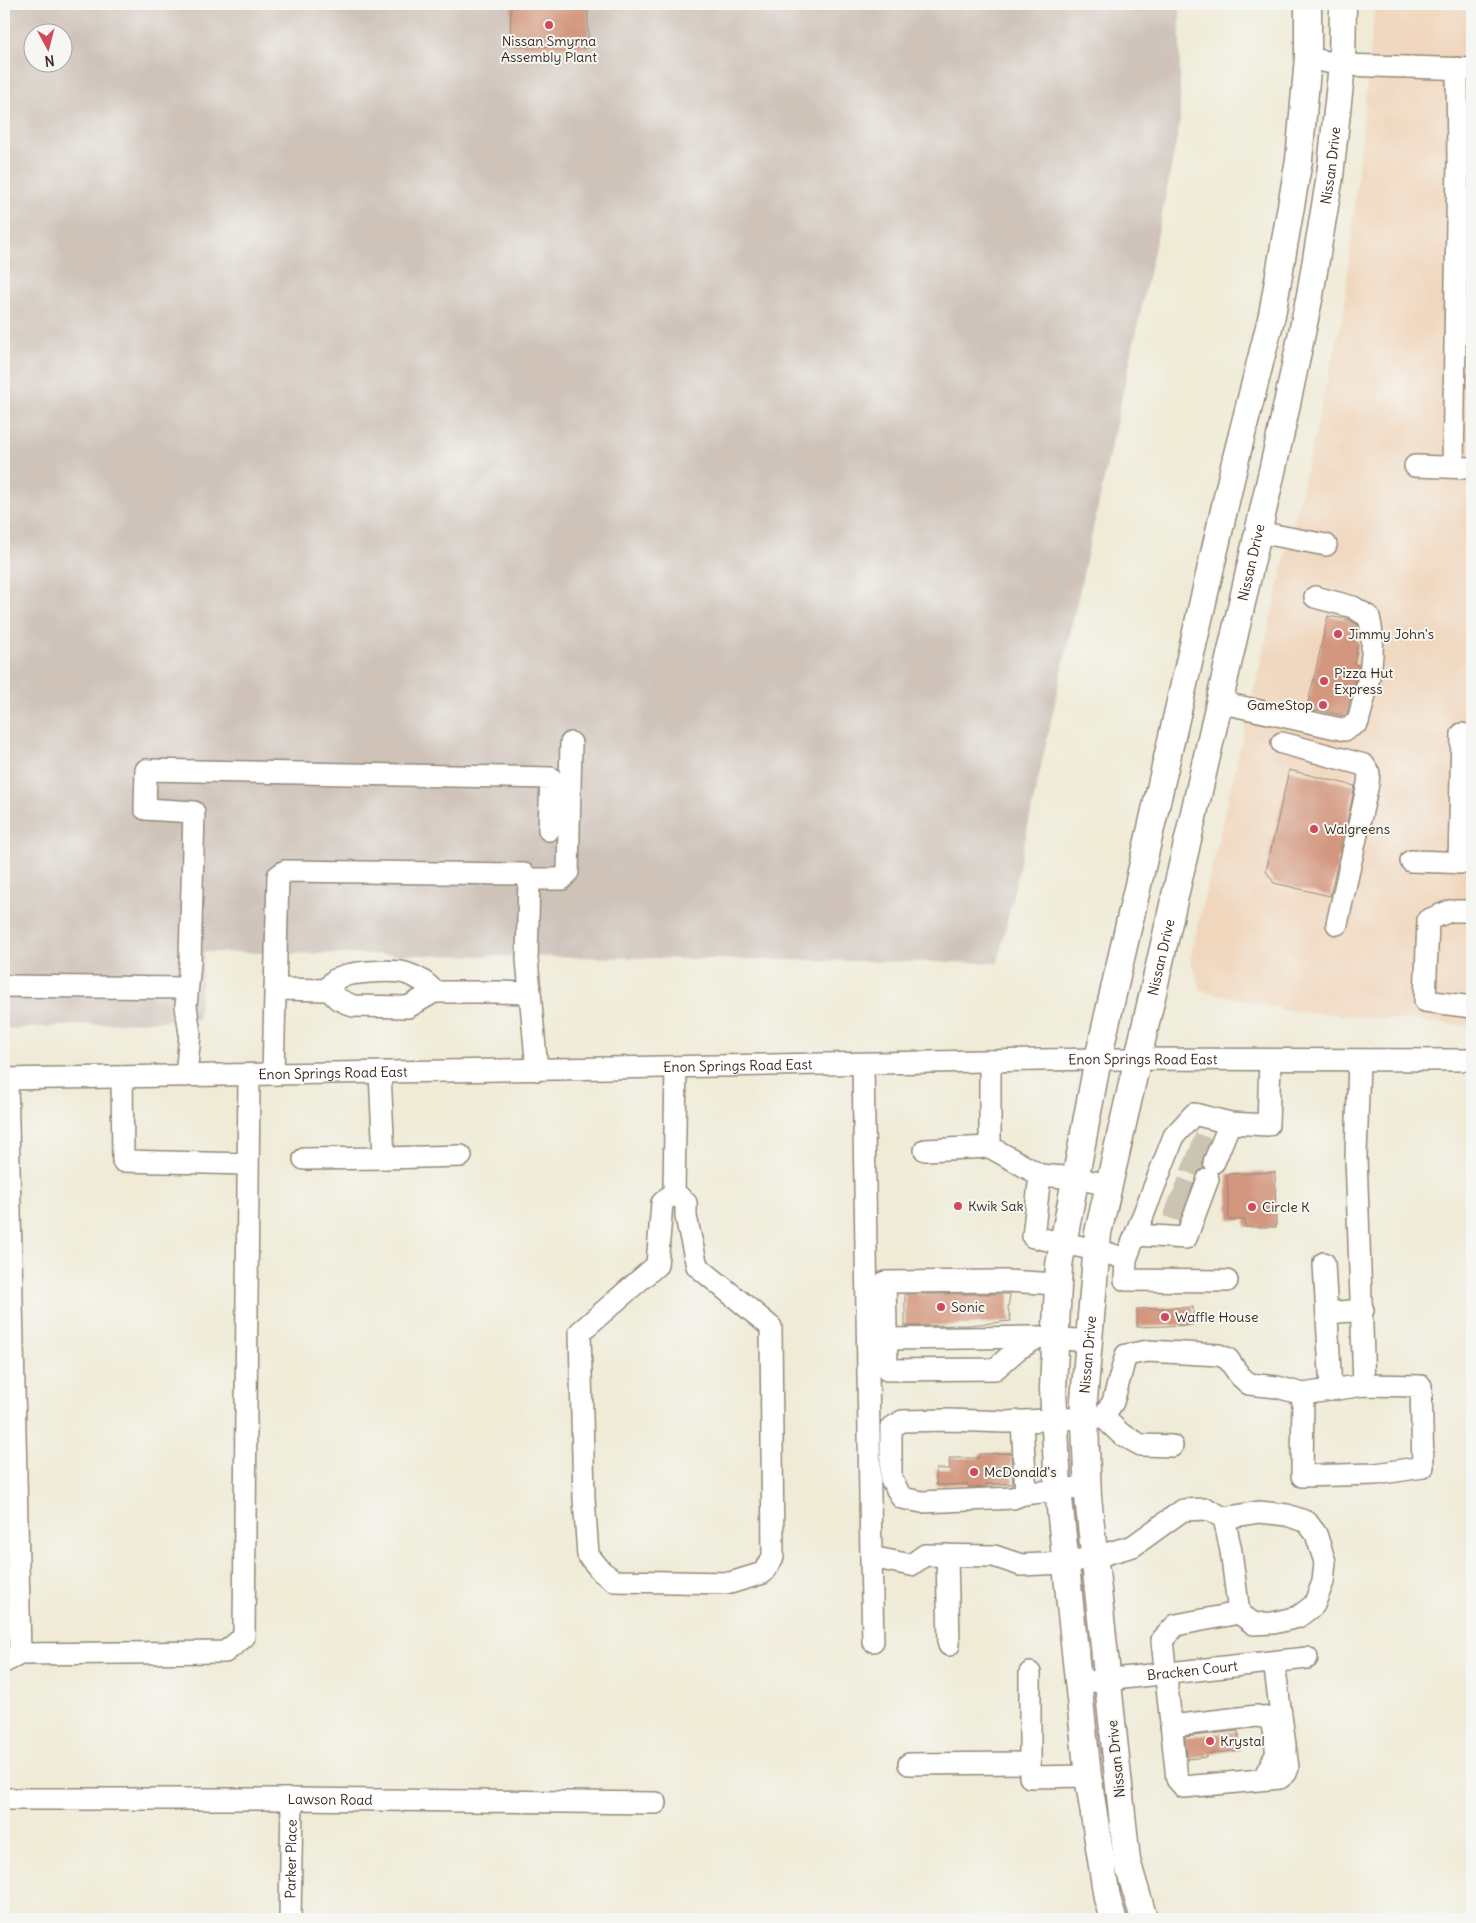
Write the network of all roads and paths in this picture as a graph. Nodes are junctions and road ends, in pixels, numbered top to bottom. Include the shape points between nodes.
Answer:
1 (1308, 4) edge
2 (1342, 4) edge
3 (1308, 58) junction
4 (1342, 65) junction
5 (1464, 68) edge
6 (1415, 466) dead end
7 (1463, 467) edge
8 (1258, 532) junction
9 (1326, 545) dead end
10 (1315, 597) dead end
11 (1219, 702) junction
12 (1462, 734) dead end
13 (571, 742) dead end
14 (1282, 744) dead end
15 (549, 830) dead end
16 (1411, 861) dead end
17 (1466, 863) edge
18 (529, 879) junction
19 (1472, 911) edge
20 (1337, 924) dead end
21 (4, 986) edge
22 (187, 988) junction
23 (275, 989) junction
24 (329, 990) junction
25 (434, 992) junction
26 (530, 993) junction
27 (1472, 1007) edge
28 (1098, 1060) junction
29 (1137, 1060) junction
30 (1270, 1060) junction
31 (1359, 1060) junction
32 (1472, 1060) edge
33 (990, 1061) junction
34 (862, 1064) junction
35 (676, 1067) junction
36 (537, 1070) junction
37 (380, 1073) junction
38 (273, 1074) junction
39 (249, 1075) junction
40 (186, 1076) junction
41 (122, 1077) junction
42 (5, 1079) edge
43 (1230, 1124) junction
44 (990, 1147) junction
45 (926, 1150) dead end
46 (461, 1156) dead end
47 (384, 1158) junction
48 (304, 1159) dead end
49 (248, 1164) junction
50 (1040, 1175) junction
51 (1187, 1177) junction
52 (1075, 1178) junction
53 (1109, 1185) junction
54 (674, 1192) junction
55 (1136, 1235) junction
56 (1063, 1243) junction
57 (1096, 1250) junction
58 (1126, 1259) junction
59 (1324, 1263) dead end
60 (876, 1281) junction
61 (1227, 1282) dead end
62 (1058, 1284) junction
63 (1362, 1310) junction
64 (1327, 1313) junction
65 (1047, 1338) junction
66 (886, 1339) junction
67 (1089, 1341) junction
68 (877, 1371) junction
69 (1364, 1385) junction
70 (1331, 1390) junction
71 (1303, 1394) junction
72 (1094, 1418) junction
73 (1055, 1421) junction
74 (1022, 1422) junction
75 (869, 1427) junction
76 (892, 1428) junction
77 (1172, 1446) dead end
78 (1088, 1487) junction
79 (1058, 1489) junction
80 (1026, 1494) junction
81 (1224, 1518) junction
82 (947, 1555) junction
83 (871, 1557) junction
84 (1095, 1557) junction
85 (1066, 1563) junction
86 (1239, 1613) junction
87 (872, 1641) dead end
88 (949, 1646) dead end
89 (12, 1658) edge
90 (1307, 1658) dead end
91 (1274, 1662) junction
92 (1030, 1673) dead end
93 (1166, 1674) junction
94 (1108, 1680) junction
95 (1077, 1683) junction
96 (1280, 1707) junction
97 (1171, 1722) junction
98 (1030, 1763) junction
99 (909, 1764) dead end
100 (1088, 1776) junction
101 (1263, 1780) junction
102 (4, 1799) edge
103 (292, 1799) junction
104 (656, 1803) dead end
105 (290, 1919) edge
106 (1113, 1919) edge
107 (1144, 1919) edge

1 - 3 main road, Nissan Drive
2 - 4 main road, Nissan Drive
3 - 4 street
3 - 28 main road, Nissan Drive via 1299,160 1272,315 1235,462
4 - 5 street
4 - 8 main road, Nissan Drive via 1320,238
5 - 7 street via 1458,161
6 - 7 street
8 - 9 street
8 - 11 main road, Nissan Drive
10 - 11 street via 1353,607 1369,618 1371,671 1358,722 1345,730
11 - 29 main road, Nissan Drive
12 - 17 street
13 - 18 street via 568,872 562,878
14 - 20 street via 1364,765 1369,773
15 - 22 street via 551,778 146,770 145,809 194,812
16 - 17 street
18 - 23 street via 524,874 285,871 278,876
18 - 26 street via 527,959
19 - 27 street via 1450,911 1428,920 1425,1001
21 - 22 street
22 - 40 street via 190,1034
23 - 24 street
23 - 38 street
24 - 25 street via 353,1006 408,1007
24 - 25 street via 336,979 365,972 404,973 427,983
25 - 26 street
26 - 36 street
28 - 29 street, Enon Springs Road East
28 - 33 street, Enon Springs Road East
28 - 52 main road, Nissan Drive
29 - 30 street, Enon Springs Road East
29 - 53 main road, Nissan Drive
30 - 31 street, Enon Springs Road East
30 - 43 street via 1268,1125
31 - 32 street, Enon Springs Road East
31 - 63 street via 1356,1156
33 - 34 street, Enon Springs Road East
33 - 44 street
34 - 35 street, Enon Springs Road East
34 - 60 street
35 - 36 street, Enon Springs Road East
35 - 54 street
36 - 37 street, Enon Springs Road East
37 - 38 street, Enon Springs Road East
37 - 47 street
38 - 39 street, Enon Springs Road East
39 - 40 street, Enon Springs Road East
39 - 49 street
40 - 41 street, Enon Springs Road East
41 - 42 street, Enon Springs Road East
41 - 49 street via 123,1161
42 - 89 street
43 - 51 street
43 - 51 street via 1194,1114
44 - 45 street
44 - 50 street
46 - 47 street
47 - 48 street
49 - 89 street via 244,1637 225,1652
50 - 52 street
50 - 56 street via 1033,1237
51 - 55 street
51 - 55 street via 1186,1238
52 - 53 street
52 - 56 main road, Nissan Drive
53 - 57 main road, Nissan Drive
54 - 54 street via 686,1203 697,1266 772,1327 773,1557 762,1573 730,1583 615,1581 602,1572 588,1555 580,1332 657,1265 662,1203
55 - 58 street
56 - 57 street
56 - 62 main road, Nissan Drive
57 - 58 street
57 - 67 main road, Nissan Drive
58 - 61 street via 1125,1280
59 - 64 street
60 - 62 street
60 - 66 street
60 - 68 street
62 - 65 main road, Nissan Drive
63 - 64 street
63 - 69 street
64 - 70 street
65 - 66 street
65 - 67 street
65 - 68 street via 1018,1349 996,1369
65 - 73 main road, Nissan Drive
66 - 68 street
67 - 72 main road, Nissan Drive via 1084,1400
68 - 75 street
69 - 70 street
69 - 71 street via 1421,1386 1422,1467 1376,1474 1302,1476
70 - 71 street
71 - 72 street via 1249,1384 1228,1359 1219,1355 1148,1350 1126,1355 1113,1402
72 - 73 street
72 - 77 street via 1141,1446
72 - 78 main road, Nissan Drive
73 - 74 street
73 - 79 main road, Nissan Drive
74 - 76 street via 902,1422
74 - 80 street
75 - 76 street
75 - 83 street
76 - 80 street via 891,1479 902,1498 922,1502 1013,1498
78 - 79 street
78 - 84 main road, Nissan Drive
79 - 80 street
79 - 85 main road, Nissan Drive
81 - 84 street via 1207,1509 1183,1510 1133,1546
81 - 86 street
81 - 86 street via 1259,1512 1307,1522 1316,1534 1325,1562 1323,1582 1314,1604 1298,1618 1254,1624
82 - 83 street via 925,1555 911,1565
82 - 85 street via 994,1556 1021,1565
82 - 88 street
83 - 87 street
84 - 85 street
84 - 94 main road, Nissan Drive
85 - 95 main road, Nissan Drive
86 - 93 street via 1176,1625 1162,1640
90 - 91 street, Bracken Court
91 - 93 street, Bracken Court
91 - 96 street
92 - 98 street
93 - 94 street, Bracken Court
93 - 97 street
94 - 95 street, Bracken Court
94 - 107 main road, Nissan Drive via 1127,1861
95 - 100 main road, Nissan Drive
96 - 97 street
96 - 101 street via 1288,1768 1280,1778
97 - 101 street via 1177,1779 1184,1787
97 - 101 street via 1257,1716 1271,1719 1277,1753
98 - 99 street
98 - 100 street via 1030,1777
100 - 106 main road, Nissan Drive
102 - 103 street, Lawson Road
103 - 104 street, Lawson Road
103 - 105 street, Parker Place

